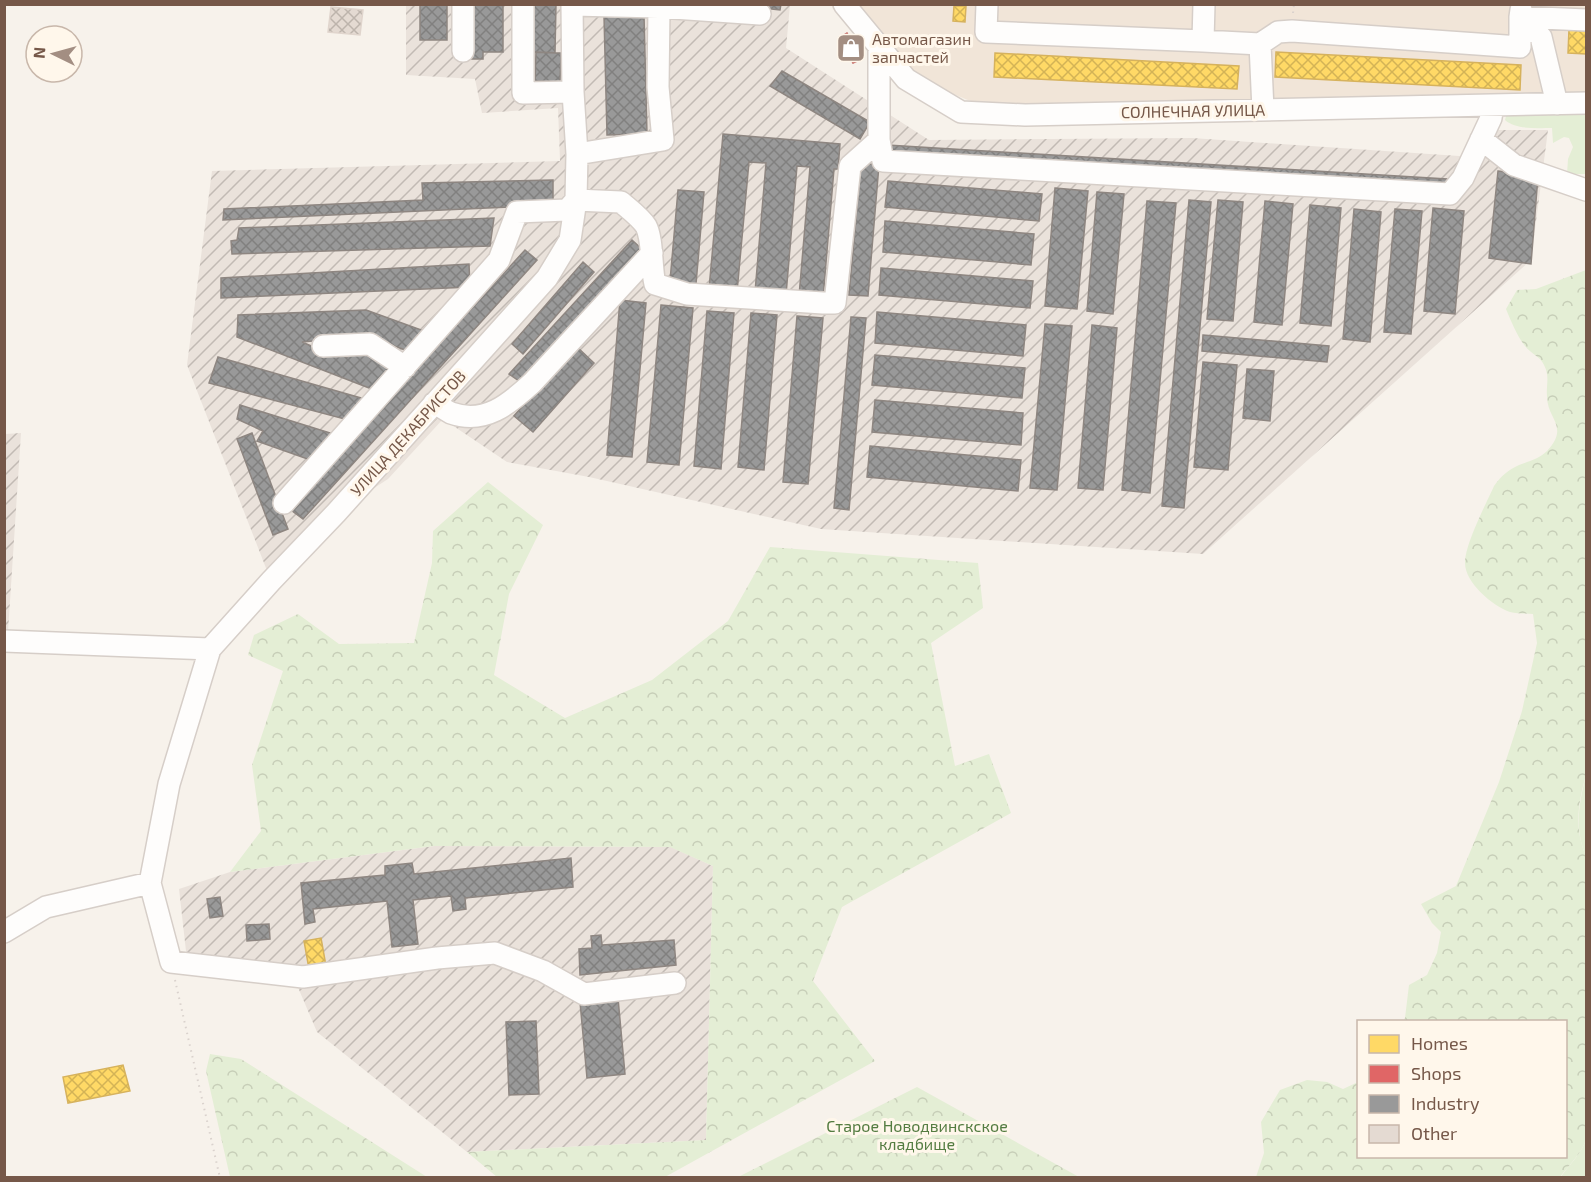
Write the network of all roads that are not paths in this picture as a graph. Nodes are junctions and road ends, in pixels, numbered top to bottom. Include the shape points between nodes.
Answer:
1 (462, 4) edge
2 (523, 4) edge
3 (844, 4) edge
4 (987, 4) edge
5 (1203, 4) edge
6 (572, 5) edge
7 (659, 7) junction
8 (1521, 11) edge
9 (760, 14) dead end
10 (1587, 20) edge
11 (1203, 41) junction
12 (1260, 44) junction
13 (879, 46) junction
14 (463, 51) dead end
15 (573, 92) junction
16 (1587, 103) edge
17 (1557, 104) junction
18 (1493, 105) junction
19 (1263, 110) junction
20 (1481, 139) junction
21 (879, 140) junction
22 (577, 154) junction
23 (1587, 190) edge
24 (576, 200) junction
25 (652, 253) junction
26 (323, 346) dead end
27 (405, 367) junction
28 (434, 404) junction
29 (284, 503) dead end
30 (4, 641) edge
31 (210, 649) junction
32 (150, 883) junction
33 (4, 932) edge
34 (675, 983) dead end

1 - 14 street
2 - 15 street via 523,93
3 - 13 street, СОЛНЕЧНАЯ УЛИЦА
4 - 11 street via 986,32
5 - 11 street
6 - 7 street
6 - 15 street, УЛИЦА ДЕКАБРИСТОВ
7 - 9 street
7 - 22 street via 658,87 663,140
8 - 10 street
8 - 12 street via 1520,47 1292,31 1278,32
8 - 17 street via 1541,37
11 - 12 street
12 - 19 street
13 - 19 street, СОЛНЕЧНАЯ УЛИЦА via 906,79 961,112 1025,115
13 - 21 street
15 - 22 street, УЛИЦА ДЕКАБРИСТОВ
16 - 17 street, СОЛНЕЧНАЯ УЛИЦА
17 - 18 street, СОЛНЕЧНАЯ УЛИЦА
18 - 19 street, СОЛНЕЧНАЯ УЛИЦА
18 - 20 street
20 - 21 street via 1463,178 1450,194 883,161
20 - 23 street via 1515,165
21 - 25 street via 850,166 835,303 687,294 655,284
22 - 24 street, УЛИЦА ДЕКАБРИСТОВ
24 - 25 street via 621,202 646,227
24 - 27 street via 567,210 517,213 499,260
24 - 28 street, УЛИЦА ДЕКАБРИСТОВ via 570,240 547,278
25 - 28 street via 532,383 498,411 477,417 452,413
26 - 27 street via 370,344
27 - 29 street
28 - 31 street, УЛИЦА ДЕКАБРИСТОВ
30 - 31 street
31 - 32 street, УЛИЦА ДЕКАБРИСТОВ via 169,784
32 - 33 street via 46,908
32 - 34 street, УЛИЦА ДЕКАБРИСТОВ via 171,963 303,977 495,952 543,971 584,994

